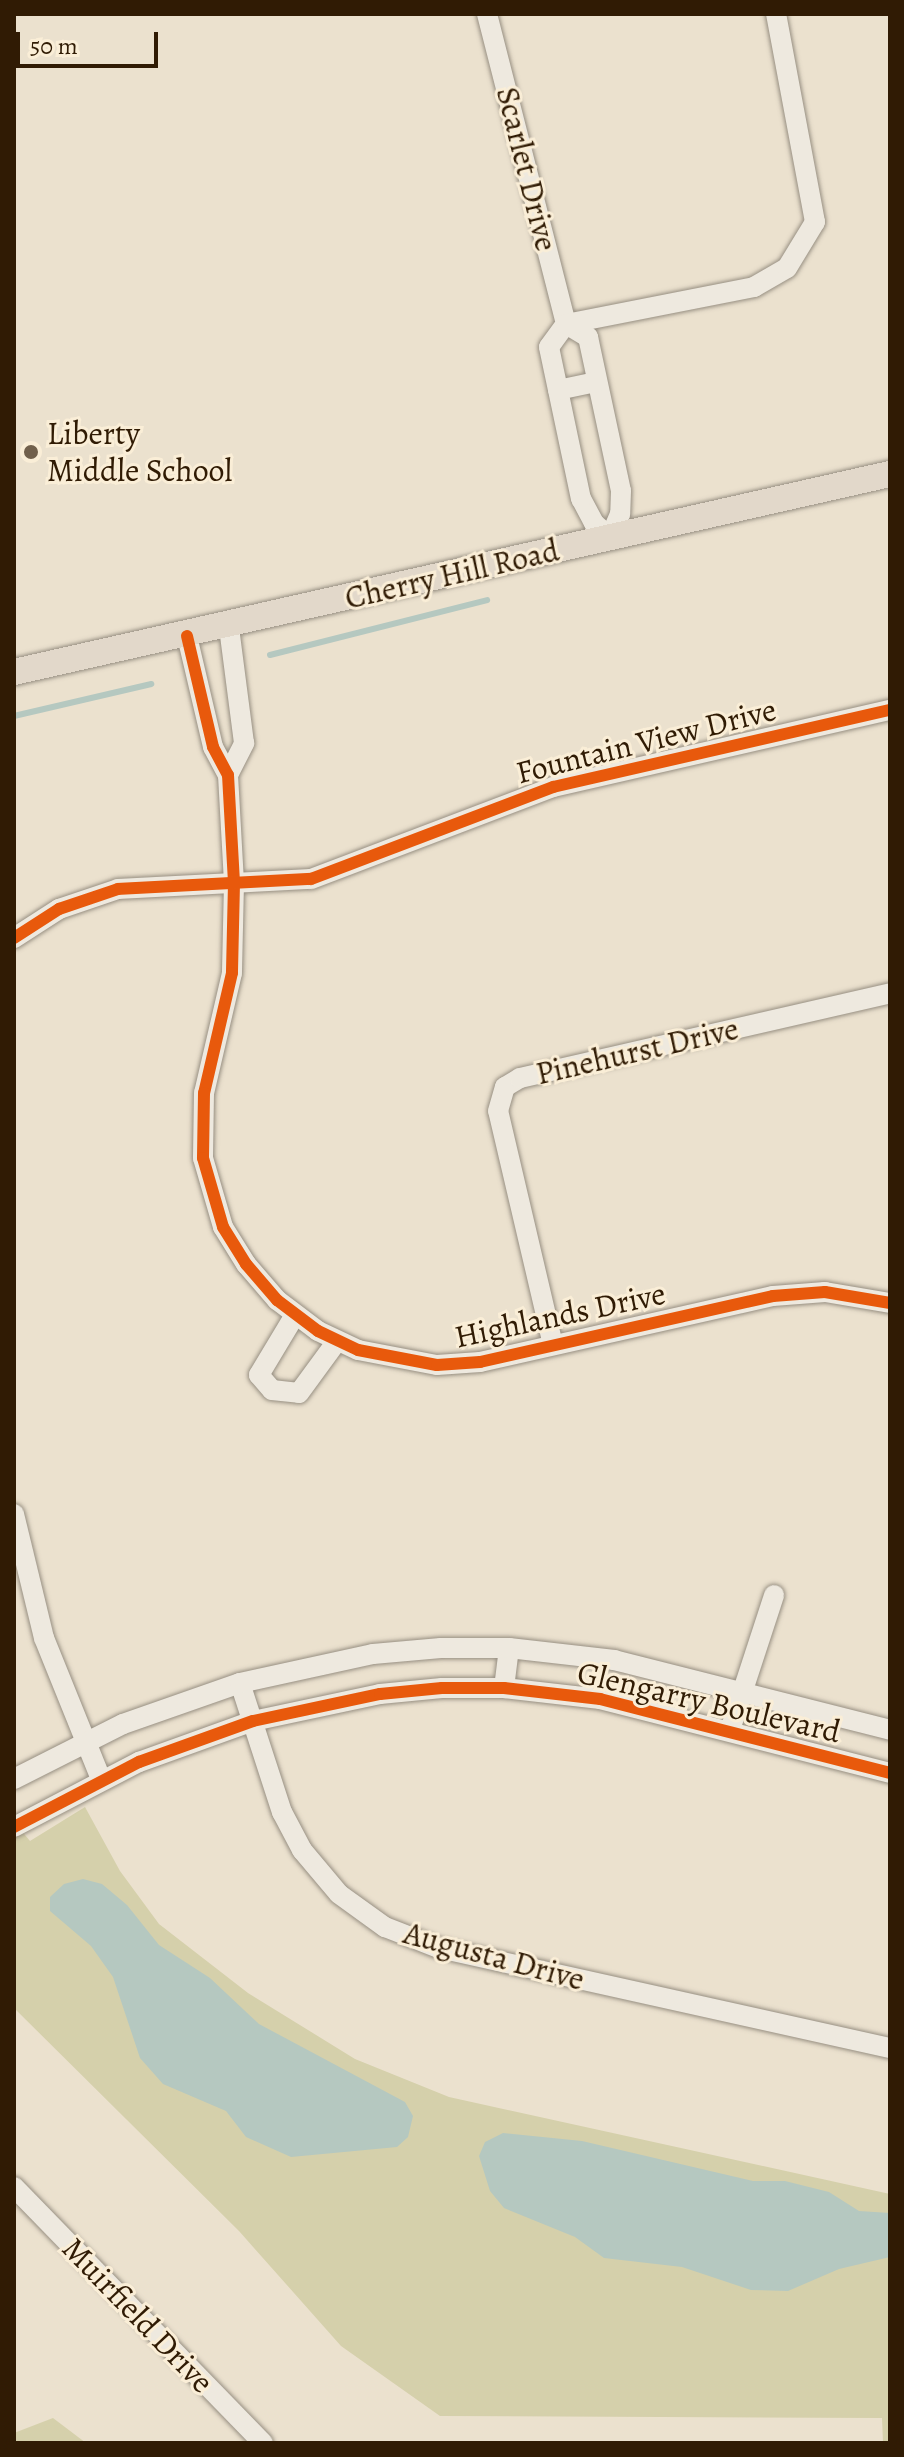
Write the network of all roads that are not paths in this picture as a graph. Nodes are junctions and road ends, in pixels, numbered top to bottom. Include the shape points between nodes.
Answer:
1 (487, 14) edge
2 (776, 14) edge
3 (566, 324) junction
4 (597, 382) junction
5 (558, 390) junction
6 (890, 474) edge
7 (610, 537) junction
8 (229, 627) junction
9 (187, 636) junction
10 (14, 672) edge
11 (890, 710) edge
12 (228, 775) junction
13 (234, 883) junction
14 (14, 938) edge
15 (890, 993) edge
16 (890, 1303) edge
17 (295, 1315) junction
18 (337, 1341) junction
19 (553, 1345) junction
20 (14, 1514) edge
21 (774, 1595) dead end
22 (509, 1648) junction
23 (240, 1683) junction
24 (504, 1688) junction
25 (741, 1691) junction
26 (253, 1721) junction
27 (730, 1730) junction
28 (890, 1730) edge
29 (84, 1742) junction
30 (890, 1773) edge
31 (14, 1779) edge
32 (101, 1779) junction
33 (14, 1827) edge
34 (890, 2048) edge
35 (14, 2187) edge
36 (263, 2443) edge

1 - 3 street, Scarlet Drive
2 - 3 street via 815,222 787,268 754,287
3 - 4 street, Scarlet Drive via 588,337
3 - 5 street via 549,347
4 - 5 street
4 - 7 street, Scarlet Drive via 621,491
5 - 7 street via 581,499 594,523
6 - 7 main road, Cherry Hill Road
7 - 8 main road, Cherry Hill Road
8 - 9 main road, Cherry Hill Road
8 - 12 street, Highlands Drive via 244,743
9 - 10 main road, Cherry Hill Road
9 - 12 street, Highlands Drive via 213,747
11 - 13 street, Fountain View Drive via 553,787 331,874 290,882
12 - 13 street, Highlands Drive
13 - 14 street, Fountain View Drive via 118,889 59,909
13 - 17 street, Highlands Drive via 232,973 204,1093 203,1158 213,1200 234,1246 262,1284
15 - 19 street, Pinehurst Drive via 520,1078 505,1087 498,1111
16 - 19 street, Highlands Drive via 847,1293 795,1293
17 - 18 street, Highlands Drive
17 - 18 street via 259,1375 272,1390 299,1393
18 - 19 street, Highlands Drive via 386,1359 437,1365 480,1362
20 - 29 street via 44,1638
21 - 25 street
22 - 23 street, Glengarry Boulevard via 373,1654
22 - 24 street
22 - 25 street, Glengarry Boulevard via 614,1660
23 - 26 street, Augusta Drive
23 - 29 street, Glengarry Boulevard
24 - 26 street, Glengarry Boulevard via 380,1694
24 - 27 street, Glengarry Boulevard via 600,1699
25 - 27 street
25 - 28 street, Glengarry Boulevard
26 - 32 street, Glengarry Boulevard
26 - 34 street, Augusta Drive via 282,1812 302,1850 339,1894 385,1927 439,1948
27 - 30 street, Glengarry Boulevard
29 - 31 street, Glengarry Boulevard
29 - 32 street
32 - 33 street, Glengarry Boulevard
35 - 36 street, Muirfield Drive

